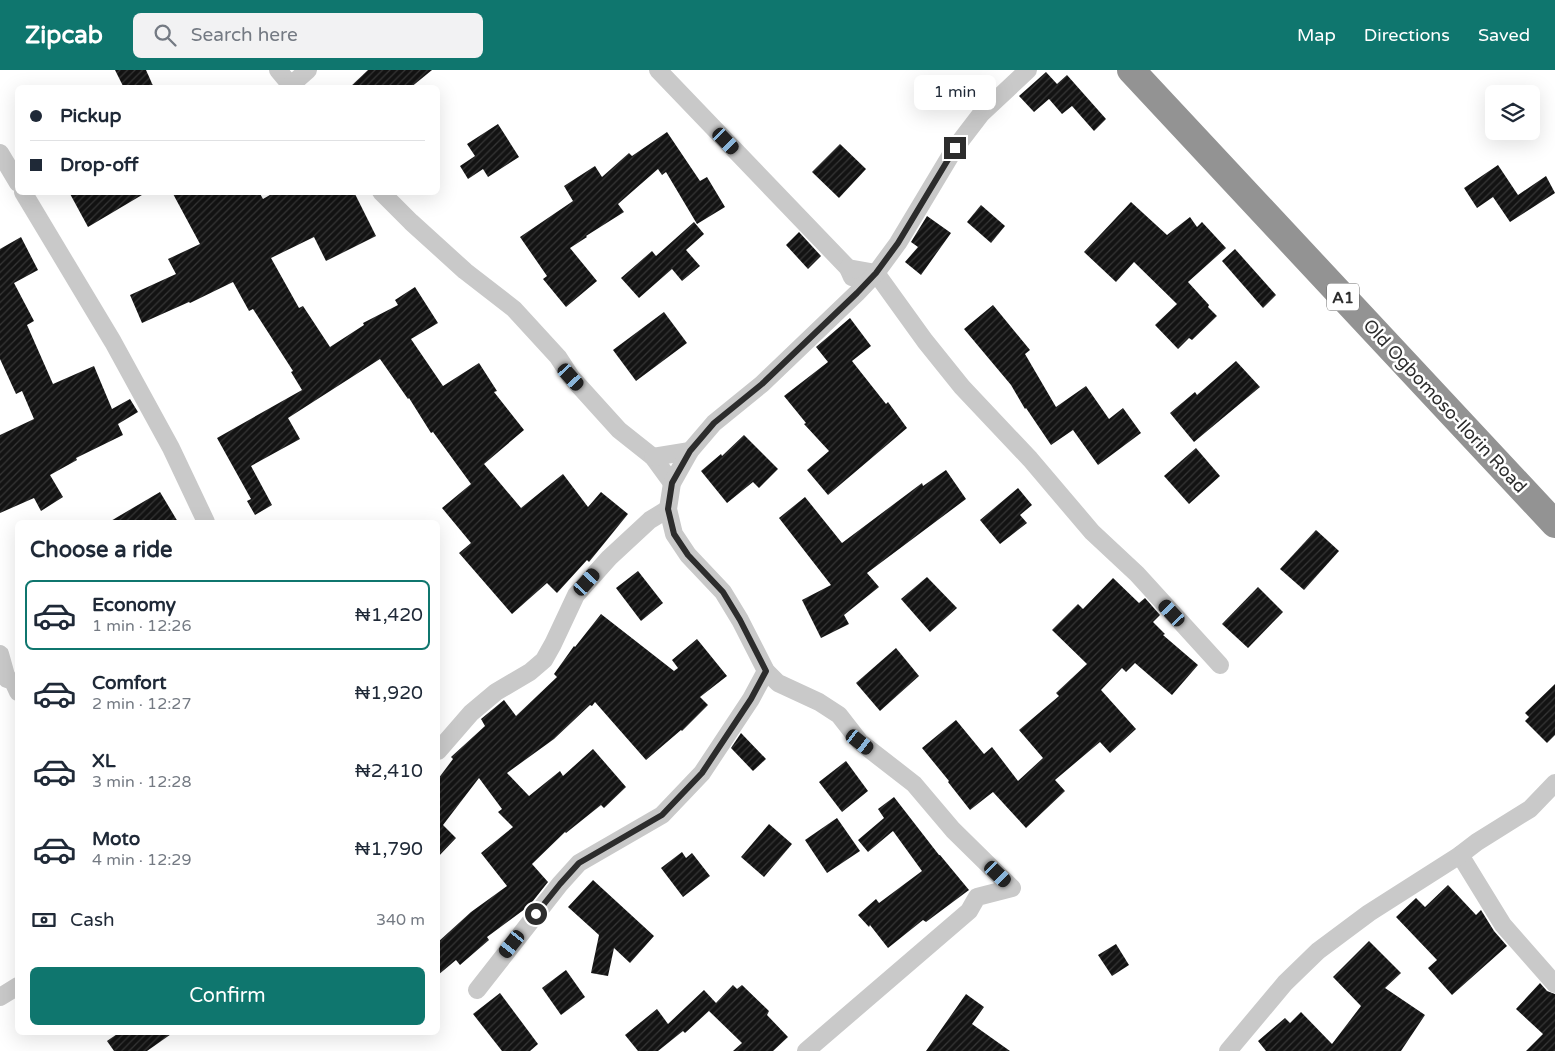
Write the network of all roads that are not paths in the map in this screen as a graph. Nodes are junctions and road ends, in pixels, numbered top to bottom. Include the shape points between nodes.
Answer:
1 (278, 70) edge
2 (308, 70) edge
3 (658, 70) edge
4 (1028, 70) edge
5 (1131, 70) edge
6 (291, 85) edge
7 (293, 85) edge
8 (0, 152) edge
9 (15, 178) edge
10 (25, 195) edge
11 (384, 195) edge
12 (848, 268) junction
13 (876, 273) junction
14 (857, 293) junction
15 (690, 451) junction
16 (653, 457) junction
17 (672, 483) junction
18 (668, 509) junction
19 (205, 520) edge
20 (1555, 524) edge
21 (0, 654) edge
22 (1220, 665) dead end
23 (766, 671) junction
24 (15, 684) edge
25 (440, 749) edge
26 (1555, 783) edge
27 (1460, 855) junction
28 (1555, 984) edge
29 (15, 988) edge
30 (477, 990) dead end
31 (0, 997) edge
32 (806, 1051) edge
33 (1228, 1051) edge

1 - 6 street
2 - 7 street
3 - 12 street
4 - 13 street via 981,114 955,148 898,243
5 - 20 highway, Old Ogbomoso-Ilorin Road / A1
8 - 9 street
10 - 19 street via 113,342 171,448
11 - 16 street via 465,271 514,309 619,430
12 - 13 street
12 - 14 street
13 - 14 street
13 - 22 street via 962,387 1030,459 1092,532 1137,574
14 - 15 street via 762,384 714,423
15 - 16 street
15 - 17 street
16 - 17 street
17 - 18 street
18 - 23 street via 674,534 688,555 723,592
18 - 25 street via 650,520 576,594 544,660 483,702
21 - 24 street via 7,679
23 - 30 street via 702,773 662,815 579,863
23 - 32 street via 778,683 839,715 860,742 914,784 953,830 1012,888 977,897 969,911
26 - 27 street via 1530,809
27 - 28 street via 1503,925
27 - 33 street via 1369,913 1318,951 1285,983
29 - 31 street

